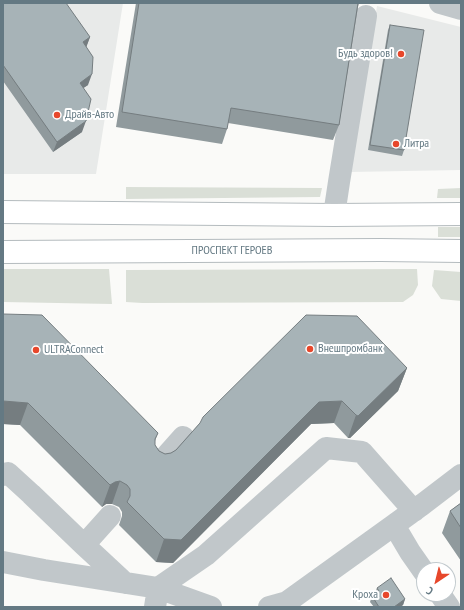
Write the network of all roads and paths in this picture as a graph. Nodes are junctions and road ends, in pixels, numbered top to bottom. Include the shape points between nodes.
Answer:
1 (440, 3) edge
2 (461, 9) edge
3 (366, 16) dead end
4 (3, 212) edge
5 (461, 214) edge
6 (334, 215) junction
7 (461, 251) edge
8 (3, 252) edge
9 (183, 437) dead end
10 (159, 464) edge
11 (3, 475) edge
12 (461, 475) edge
13 (414, 511) junction
14 (110, 516) dead end
15 (394, 524) junction
16 (84, 545) junction
17 (3, 562) edge
18 (417, 562) edge
19 (125, 583) junction
20 (156, 597) edge
21 (211, 607) edge
22 (269, 607) edge

1 - 2 street
3 - 6 street
4 - 6 main road
5 - 6 main road
7 - 8 main road, ПРОСПЕКТ ГЕРОЕВ
9 - 10 street
11 - 16 street via 8,473
12 - 13 street
13 - 15 street
13 - 20 street via 362,452 326,448
14 - 16 street
15 - 18 street
15 - 22 street via 287,602
16 - 19 street
17 - 19 street
19 - 20 street
20 - 21 street

